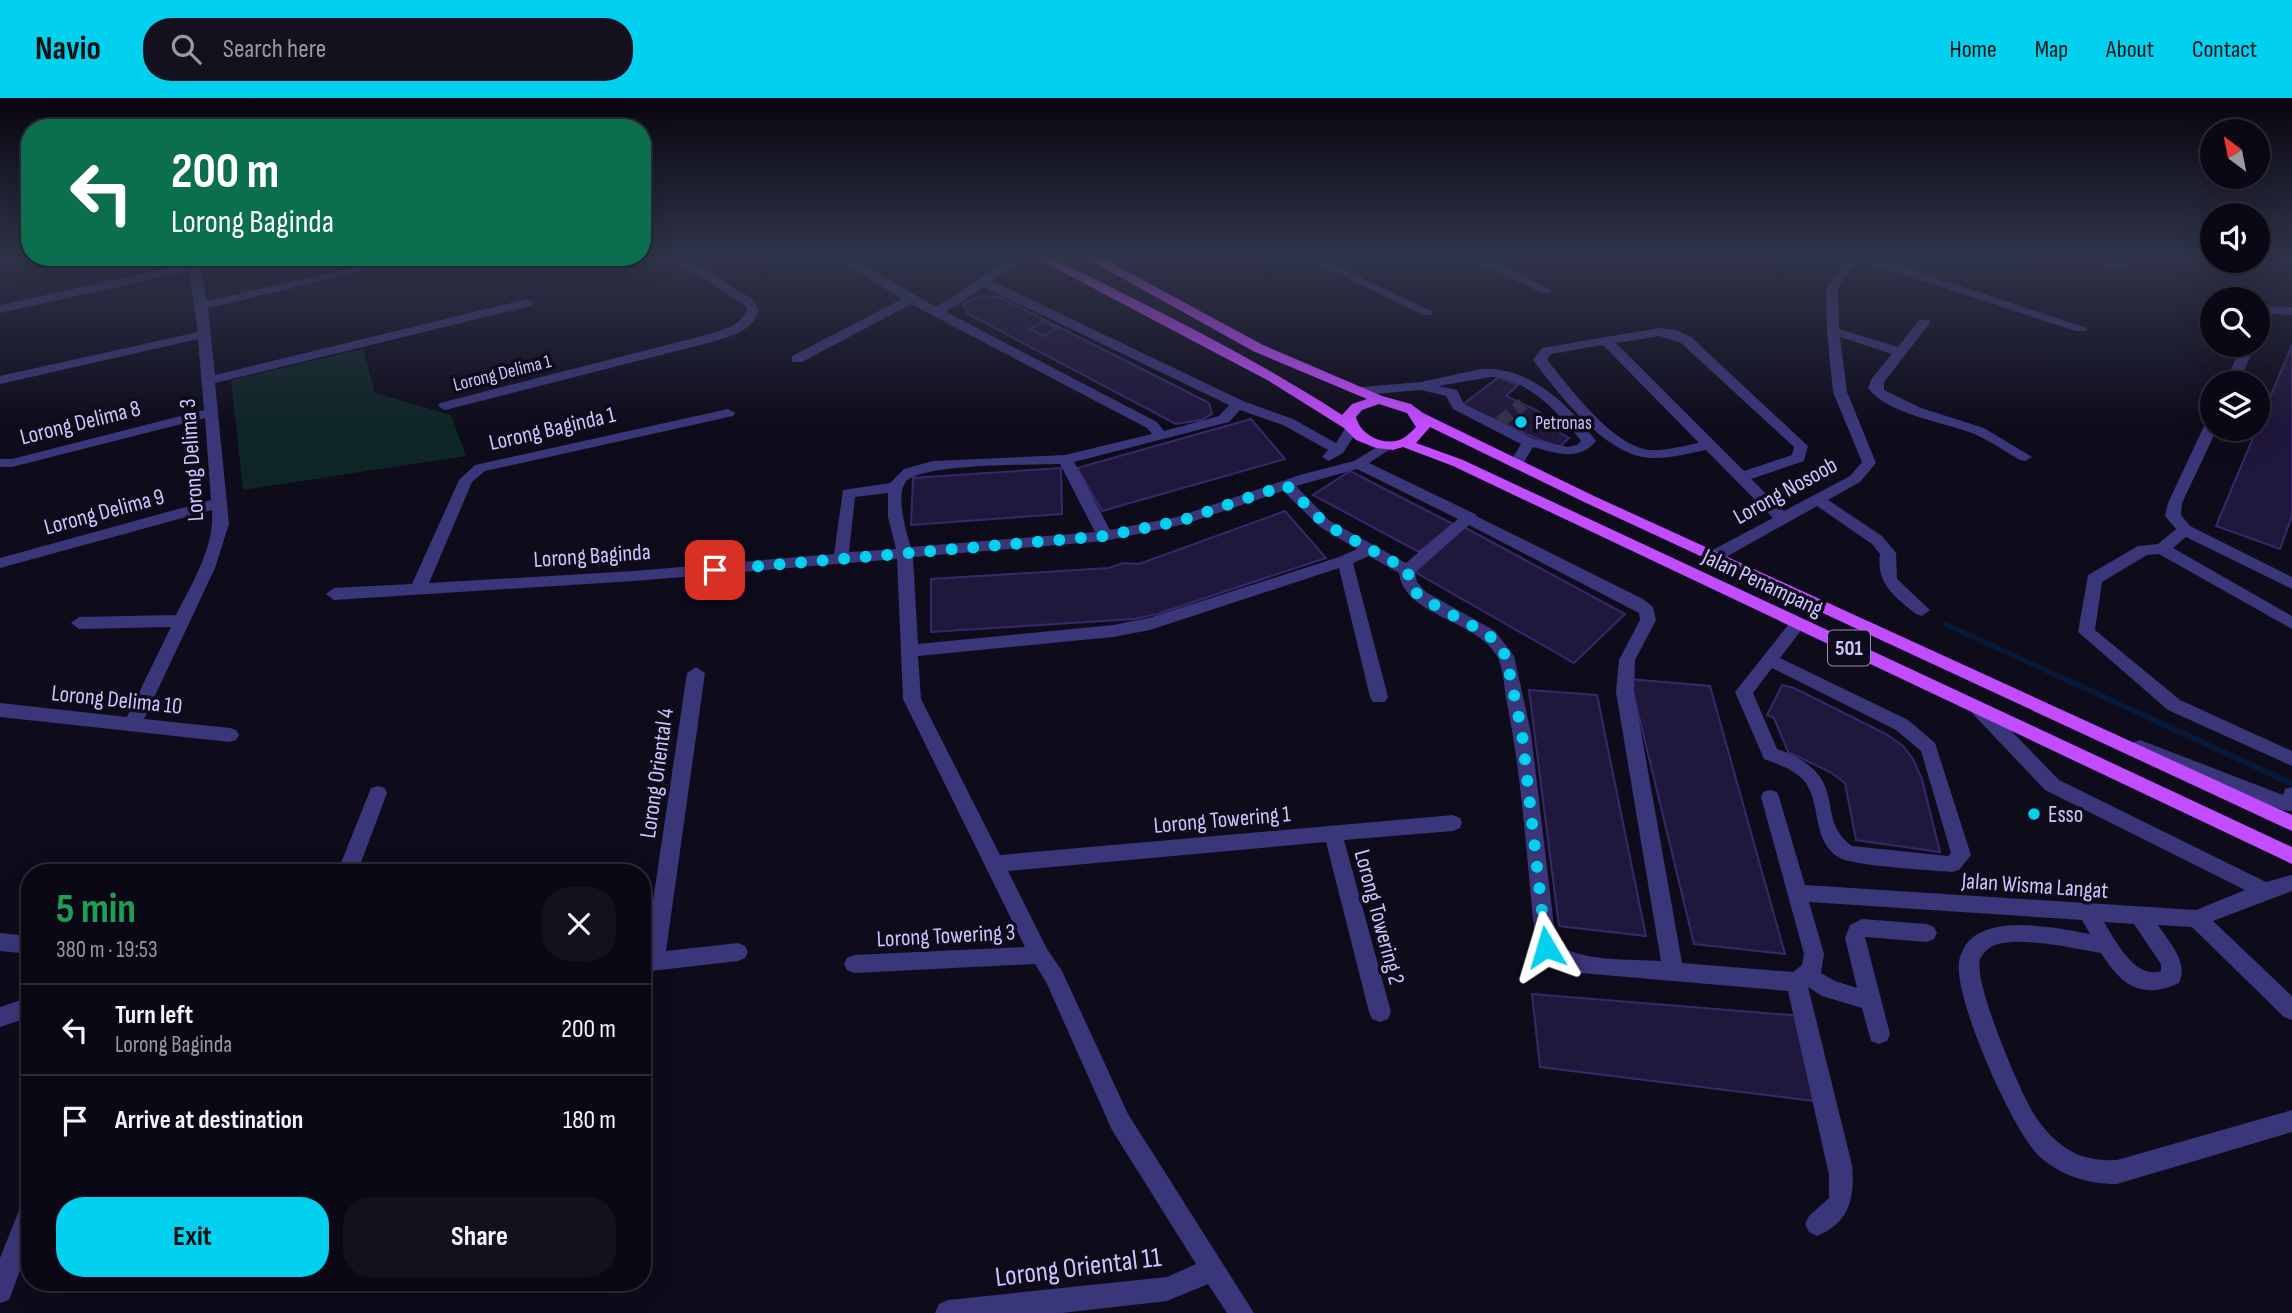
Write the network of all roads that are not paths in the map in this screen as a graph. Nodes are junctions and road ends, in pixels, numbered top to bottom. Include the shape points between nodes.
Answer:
1 (203, 315) edge
2 (479, 315) edge
3 (751, 315) edge
4 (881, 315) edge
5 (942, 315) edge
6 (1052, 315) edge
7 (1152, 315) edge
8 (1201, 315) edge
9 (1833, 315) edge
10 (2040, 315) edge
11 (1924, 323) dead end
12 (2081, 328) dead end
13 (1833, 332) junction
14 (204, 334) junction
15 (1606, 341) junction
16 (1899, 352) junction
17 (797, 359) dead end
18 (0, 380) edge
19 (208, 381) junction
20 (1421, 386) junction
21 (1362, 391) junction
22 (1539, 393) junction
23 (1378, 400) junction
24 (1238, 404) junction
25 (1523, 404) tunnel mouth
26 (445, 406) dead end
27 (211, 412) junction
28 (728, 413) dead end
29 (1421, 417) junction
30 (1349, 427) junction
31 (1160, 436) junction
32 (2204, 441) edge
33 (1528, 442) junction
34 (1395, 444) junction
35 (1709, 445) junction
36 (1338, 450) junction
37 (2025, 457) dead end
38 (1065, 459) junction
39 (0, 463) edge
40 (1359, 464) junction
41 (1516, 464) junction
42 (1741, 477) junction
43 (1305, 478) junction
44 (1286, 485) junction
45 (896, 487) junction
46 (1816, 499) junction
47 (219, 503) junction
48 (1471, 517) junction
49 (1781, 517) junction
50 (2185, 530) junction
51 (1105, 536) junction
52 (1370, 549) junction
53 (2162, 549) junction
54 (905, 552) junction
55 (1713, 557) junction
56 (841, 559) junction
57 (1345, 561) junction
58 (0, 563) edge
59 (1408, 570) junction
60 (2292, 584) edge
61 (418, 589) junction
62 (334, 594) dead end
63 (1922, 610) dead end
64 (182, 621) junction
65 (79, 623) dead end
66 (2292, 623) edge
67 (1798, 624) junction
68 (910, 651) junction
69 (1770, 660) junction
70 (695, 673) dead end
71 (1379, 696) dead end
72 (1979, 709) junction
73 (0, 710) edge
74 (2046, 711) junction
75 (132, 725) junction
76 (230, 736) dead end
77 (2292, 759) edge
78 (378, 793) dead end
79 (2292, 794) edge
80 (1770, 797) dead end
81 (1453, 823) dead end
82 (2292, 823) edge
83 (1333, 834) junction
84 (2292, 856) edge
85 (350, 864) edge
86 (994, 864) junction
87 (2292, 883) edge
88 (2265, 891) junction
89 (1796, 892) junction
90 (2089, 913) junction
91 (2141, 916) junction
92 (2197, 919) junction
93 (1927, 933) dead end
94 (0, 942) edge
95 (21, 944) edge
96 (651, 944) edge
97 (2106, 945) junction
98 (738, 952) dead end
99 (1040, 956) junction
100 (651, 962) edge
101 (855, 964) dead end
102 (1673, 974) junction
103 (1801, 979) junction
104 (1872, 1002) junction
105 (21, 1010) edge
106 (2292, 1010) edge
107 (1380, 1012) dead end
108 (0, 1017) edge
109 (1880, 1034) dead end
110 (2292, 1121) edge
111 (1816, 1224) dead end
112 (21, 1235) edge
113 (1212, 1270) junction
114 (0, 1291) edge
115 (948, 1313) edge
116 (1241, 1313) edge

1 - 14 street, Lorong Delima 3
2 - 19 street
3 - 26 street, Lorong Delima 1 via 749,321 730,332 707,339
4 - 17 street
5 - 31 street via 1152,425
6 - 24 street
7 - 30 main road via 1307,397
8 - 21 main road via 1258,348
9 - 13 street, Lorong Nosoob
10 - 12 street
11 - 16 street
13 - 16 street
13 - 46 street, Lorong Nosoob via 1840,392 1869,463 1855,478
14 - 18 street
14 - 19 street, Lorong Delima 3
15 - 35 street
15 - 35 street via 1547,351 1540,360 1615,441 1632,451 1650,454
15 - 42 street via 1659,332 1686,340 1801,446 1798,458
16 - 37 street via 1877,381 1879,393 1916,411 1979,431
19 - 27 street, Lorong Delima 3
20 - 21 street
20 - 22 street via 1502,373
20 - 33 street via 1452,393 1458,406
21 - 23 main road
22 - 25 street
22 - 33 street via 1589,441 1581,449 1567,451
23 - 29 main road, Jalan Penampang via 1396,402
23 - 30 main road via 1354,408 1348,415
24 - 31 street via 1224,419
24 - 36 street via 1287,422
27 - 39 street, Lorong Delima 8
27 - 47 street, Lorong Delima 3
28 - 61 street, Lorong Baginda 1 via 480,468 466,480
29 - 34 main road via 1423,428 1417,437
29 - 41 main road, Jalan Penampang / 501
30 - 34 main road, Jalan Penampang via 1359,438
30 - 36 street, Lorong Baginda
31 - 38 street
32 - 50 street via 2175,503 2173,516
33 - 41 street
34 - 40 street, Lorong Baginda
34 - 67 main road, Jalan Penampang / 501 via 1458,463
35 - 42 street
36 - 43 street, Lorong Baginda
38 - 45 street via 933,465 906,474
38 - 51 street
40 - 43 street, Lorong Baginda
40 - 48 street
41 - 55 main road, Jalan Penampang / 501
42 - 49 street
43 - 44 street, Lorong Baginda
44 - 51 street, Lorong Baginda via 1180,521
44 - 52 street via 1325,524
45 - 54 street via 899,541
45 - 56 street via 848,494
46 - 49 street, Lorong Nosoob
46 - 63 street via 1877,540 1888,553 1884,569 1888,581
47 - 58 street, Lorong Delima 9
47 - 64 street, Lorong Delima 3 via 216,547
48 - 59 street
48 - 102 street via 1647,611 1648,620 1627,660 1625,692
49 - 55 street, Lorong Nosoob
50 - 53 street
50 - 60 street
51 - 54 street, Lorong Baginda
52 - 57 street
52 - 59 street
53 - 66 street
53 - 77 street via 2144,550 2094,579 2086,632 2174,705
54 - 56 street, Lorong Baginda
54 - 68 street
55 - 74 main road, Jalan Penampang / 501
56 - 61 street, Lorong Baginda
57 - 68 street via 1150,624
57 - 71 street
59 - 102 street via 1409,584 1420,597 1489,635 1506,656 1522,733 1546,947 1560,959 1581,964
61 - 62 street, Lorong Baginda
64 - 65 street
64 - 75 street, Lorong Delima 3
67 - 69 street
67 - 72 main road, Jalan Penampang / 501
68 - 86 street via 912,699
69 - 69 street via 1744,692 1770,754 1791,761 1816,781 1831,839 1848,853 1952,864 1961,855 1929,748 1902,725
70 - 96 street, Lorong Oriental 4
72 - 84 main road, Jalan Penampang / 501
72 - 88 street via 2052,785
73 - 75 street, Lorong Delima 10
74 - 79 street via 2289,805
74 - 82 main road, Jalan Penampang / 501
75 - 76 street, Lorong Delima 10
78 - 85 street
80 - 89 street
81 - 83 street, Lorong Towering 1
83 - 86 street, Lorong Towering 1
83 - 107 street, Lorong Towering 2
86 - 99 street
87 - 88 street, Jalan Wisma Langat
88 - 92 street, Jalan Wisma Langat
89 - 90 street, Jalan Wisma Langat
89 - 103 street via 1814,954 1812,970
90 - 91 street, Jalan Wisma Langat
90 - 97 street
91 - 92 street, Jalan Wisma Langat
91 - 97 street via 2171,962 2172,976 2164,982 2146,982 2129,972
92 - 106 street
93 - 104 street via 1857,931
94 - 95 street
97 - 110 street via 2010,934 1987,938 1974,948 1969,962 1969,976 1990,1039 2020,1110 2052,1153 2096,1173 2117,1171
98 - 100 street
99 - 101 street, Lorong Towering 3
99 - 113 street via 1075,1019 1120,1122
102 - 103 street
103 - 104 street
103 - 111 street via 1842,1185 1840,1205
104 - 109 street
105 - 108 street
112 - 114 street
113 - 115 street, Lorong Oriental 11 via 1167,1290
113 - 116 street

